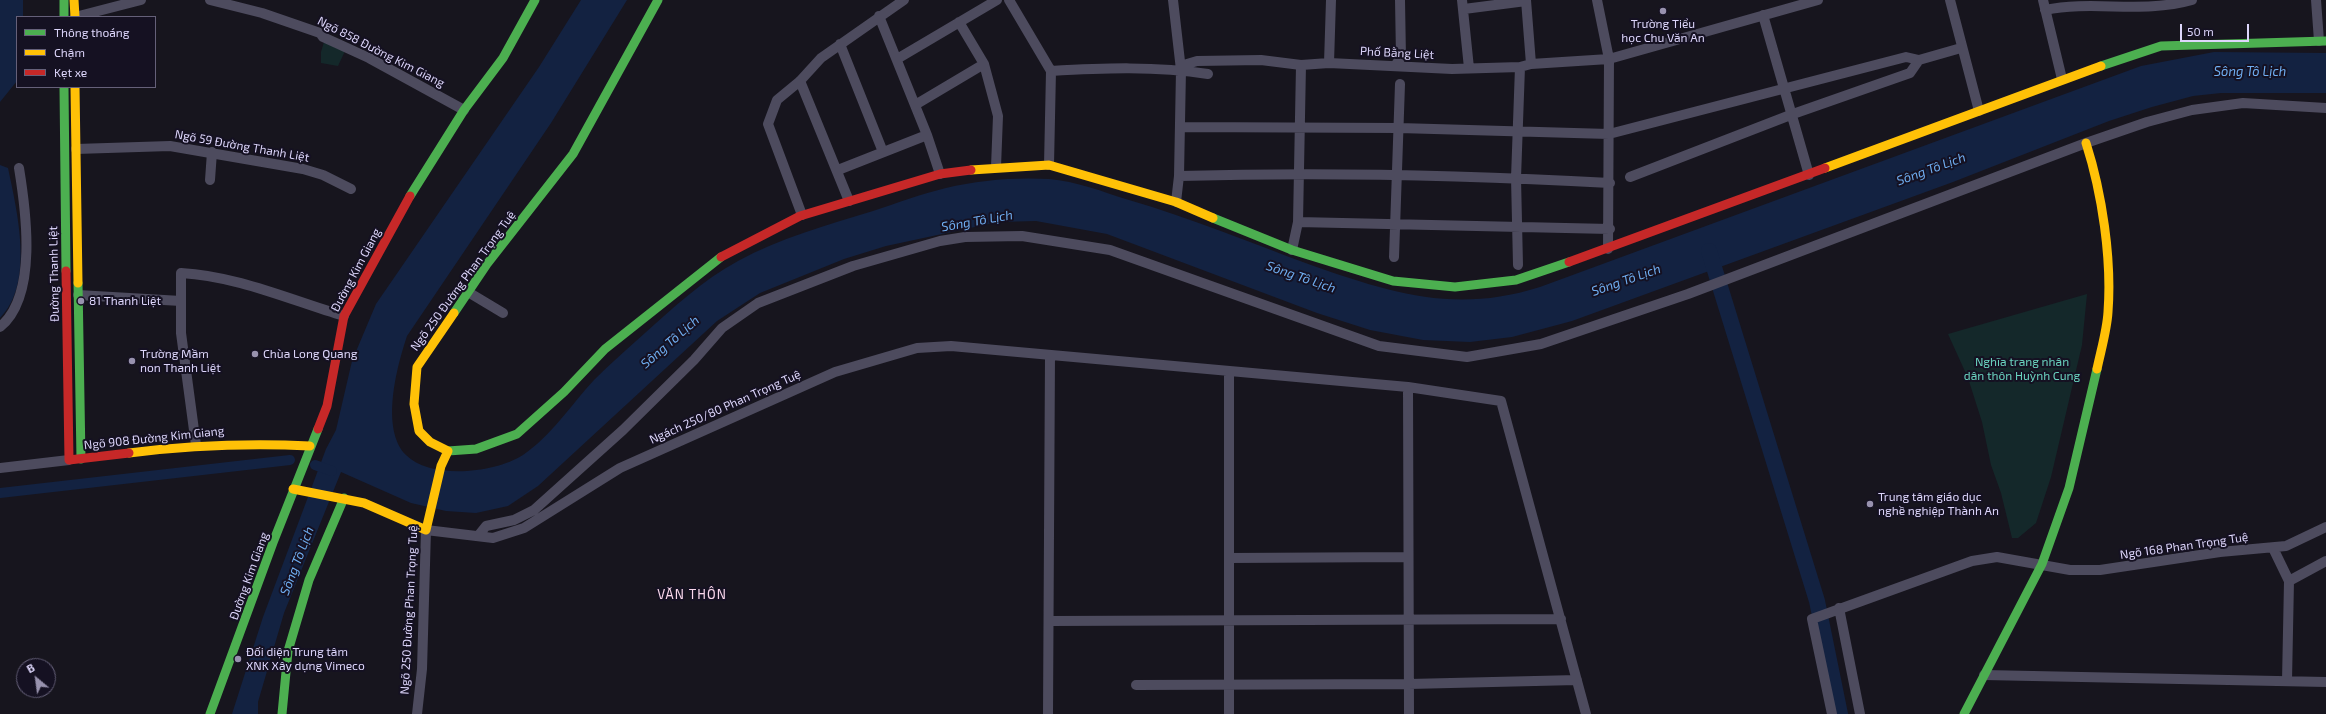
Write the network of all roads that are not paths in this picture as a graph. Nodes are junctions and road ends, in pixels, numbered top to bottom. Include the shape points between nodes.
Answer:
1 (64, 0) edge
2 (74, 0) edge
3 (141, 0) edge
4 (210, 0) edge
5 (535, 0) edge
6 (658, 0) edge
7 (904, 0) edge
8 (997, 0) edge
9 (1008, 0) edge
10 (1173, 0) edge
11 (1332, 0) edge
12 (1400, 0) edge
13 (1597, 0) edge
14 (1818, 0) edge
15 (1950, 0) edge
16 (2043, 0) edge
17 (2192, 0) edge
18 (2316, 0) edge
19 (1526, 1) edge
20 (1463, 4) edge
21 (2045, 10) junction
22 (1763, 15) junction
23 (64, 16) edge
24 (75, 16) edge
25 (79, 16) edge
26 (879, 16) junction
27 (959, 22) junction
28 (2322, 41) edge
29 (840, 44) junction
30 (1961, 48) junction
31 (896, 59) junction
32 (1609, 59) junction
33 (1919, 60) junction
34 (1329, 63) junction
35 (984, 64) junction
36 (1531, 64) junction
37 (1301, 65) junction
38 (1395, 66) junction
39 (1520, 67) junction
40 (1469, 68) junction
41 (1181, 70) junction
42 (1051, 71) junction
43 (1208, 74) dead end
44 (2062, 79) junction
45 (800, 81) junction
46 (1400, 84) dead end
47 (64, 88) edge
48 (76, 88) edge
49 (1786, 90) junction
50 (915, 105) junction
51 (2326, 108) edge
52 (464, 110) junction
53 (1979, 111) junction
54 (1793, 114) junction
55 (1180, 127) junction
56 (1299, 127) junction
57 (1399, 128) junction
58 (1519, 133) junction
59 (1609, 134) junction
60 (927, 135) junction
61 (2086, 143) junction
62 (76, 149) junction
63 (212, 152) junction
64 (883, 152) junction
65 (1049, 165) junction
66 (996, 167) junction
67 (19, 168) dead end
68 (838, 170) junction
69 (1299, 172) junction
70 (940, 174) junction
71 (1398, 175) junction
72 (1809, 175) junction
73 (1178, 176) junction
74 (1630, 177) dead end
75 (1516, 178) junction
76 (210, 180) dead end
77 (1610, 183) junction
78 (350, 189) dead end
79 (849, 200) junction
80 (1176, 202) junction
81 (802, 215) junction
82 (1298, 222) junction
83 (1397, 223) junction
84 (1516, 228) junction
85 (1610, 229) junction
86 (1608, 249) junction
87 (1292, 250) junction
88 (1394, 257) dead end
89 (1518, 265) dead end
90 (468, 292) junction
91 (78, 295) junction
92 (181, 301) junction
93 (503, 314) dead end
94 (344, 316) junction
95 (0, 328) edge
96 (1050, 355) junction
97 (1229, 371) junction
98 (1408, 387) junction
99 (196, 445) junction
100 (310, 446) junction
101 (448, 451) junction
102 (81, 459) junction
103 (69, 460) junction
104 (0, 468) edge
105 (293, 490) junction
106 (341, 497) junction
107 (2326, 527) edge
108 (426, 530) junction
109 (478, 536) junction
110 (2273, 548) junction
111 (1408, 557) junction
112 (1229, 558) junction
113 (2326, 561) edge
114 (2042, 564) junction
115 (2289, 581) junction
116 (1839, 608) junction
117 (1561, 620) junction
118 (1050, 621) junction
119 (1229, 621) junction
120 (1408, 621) junction
121 (1984, 675) junction
122 (1577, 680) junction
123 (2287, 681) junction
124 (2326, 682) edge
125 (1409, 684) junction
126 (1136, 685) dead end
127 (1229, 685) junction
128 (210, 714) edge
129 (282, 714) edge
130 (416, 714) edge
131 (1048, 714) edge
132 (1229, 714) edge
133 (1409, 714) edge
134 (1586, 714) edge
135 (1832, 714) edge
136 (1860, 714) edge
137 (1964, 714) edge

1 - 23 street
2 - 24 street
3 - 25 street
4 - 52 street, Ngõ 858 Đường Kim Giang via 320,33 323,37 369,58
5 - 52 street, Đường Kim Giang via 503,58
6 - 90 street, Ngõ 250 Đường Phan Trọng Tuệ via 573,154
7 - 26 street
8 - 27 street
9 - 42 street
10 - 41 street
11 - 34 street
12 - 38 street via 1401,57
13 - 32 street
14 - 22 street, Phố Bằng Liệt
15 - 30 street
16 - 21 street
17 - 21 street via 2173,5 2065,5
18 - 28 street
19 - 20 street
19 - 36 street
20 - 40 street
21 - 44 street
22 - 32 street, Phố Bằng Liệt
22 - 49 street
26 - 29 street
26 - 31 street
27 - 31 street
27 - 35 street
28 - 44 street via 2160,46
29 - 45 street via 821,58
29 - 64 street
30 - 33 street
30 - 53 street
31 - 50 street
32 - 36 street, Phố Bằng Liệt
32 - 59 street
33 - 49 street via 1906,58
33 - 54 street via 1910,73
34 - 37 street, Phố Bằng Liệt
34 - 38 street, Phố Bằng Liệt
35 - 50 street
35 - 66 street via 998,116
36 - 39 street, Phố Bằng Liệt
37 - 41 street, Phố Bằng Liệt via 1261,60 1197,61
37 - 56 street
38 - 40 street, Phố Bằng Liệt
39 - 40 street, Phố Bằng Liệt
39 - 58 street
41 - 42 street, Phố Bằng Liệt via 1101,68
41 - 43 street
41 - 55 street
42 - 65 street
44 - 53 street
45 - 68 street
45 - 81 street via 777,100 768,124
46 - 57 street
47 - 103 street, Đường Thanh Liệt
48 - 62 street, Đường Thanh Liệt
49 - 54 street
49 - 59 street
50 - 60 street
51 - 61 street via 2243,103 2192,110
52 - 94 street, Đường Kim Giang via 413,190
53 - 72 street
54 - 72 street
54 - 74 street
55 - 56 street
55 - 73 street
56 - 57 street
56 - 69 street
57 - 58 street
57 - 71 street
58 - 59 street
58 - 75 street
59 - 77 street
60 - 64 street
60 - 70 street
61 - 109 street via 1688,294 1541,344 1467,357 1379,346 1110,250 1022,236 965,237 940,242 853,266 758,303 722,328 694,360 623,430 534,510 514,520 486,526
61 - 114 street via 2094,168 2107,253 2108,312 2092,398 2071,481
62 - 63 street, Ngõ 59 Đường Thanh Liệt via 170,146
62 - 91 street, Đường Thanh Liệt
63 - 76 street
63 - 78 street, Ngõ 59 Đường Thanh Liệt via 303,169 323,175
64 - 68 street
65 - 66 street
65 - 80 street
66 - 70 street
67 - 95 street via 24,198 27,262 17,302
68 - 79 street
69 - 71 street
69 - 73 street
69 - 82 street
70 - 79 street
71 - 75 street
71 - 83 street
72 - 86 street
73 - 80 street
75 - 77 street
75 - 84 street
77 - 85 street
79 - 81 street
80 - 87 street
81 - 101 street via 721,257 605,349 564,392 516,434 476,449
82 - 83 street
82 - 87 street
83 - 84 street
83 - 88 street
84 - 85 street
84 - 89 street
85 - 86 street
86 - 87 street via 1516,280 1455,287 1394,281
90 - 93 street
90 - 101 street, Ngõ 250 Đường Phan Trọng Tuệ via 417,367 414,404 419,431 430,442
91 - 92 street
91 - 102 street, Đường Thanh Liệt
92 - 94 street via 180,273 207,274
92 - 99 street via 181,333
94 - 100 street, Đường Kim Giang via 327,406
96 - 97 street, Ngách 250/80 Phan Trọng Tuệ
96 - 109 street, Ngách 250/80 Phan Trọng Tuệ via 951,346 916,348 835,372 620,468 524,528 493,538
96 - 118 street
97 - 98 street, Ngách 250/80 Phan Trọng Tuệ
97 - 112 street
98 - 111 street
98 - 117 street, Ngách 250/80 Phan Trọng Tuệ via 1501,401
99 - 100 street, Ngõ 908 Đường Kim Giang via 253,443
99 - 102 street, Ngõ 908 Đường Kim Giang
100 - 105 street, Đường Kim Giang
101 - 108 street, Ngõ 250 Đường Phan Trọng Tuệ via 441,466
102 - 103 street, Ngõ 908 Đường Kim Giang
103 - 104 street, Ngõ 908 Đường Kim Giang
105 - 106 street
105 - 128 street, Đường Kim Giang
106 - 108 street via 364,502 396,519
106 - 129 street via 309,580 288,651
107 - 110 street, Ngõ 168 Phan Trọng Tuệ via 2286,546
108 - 109 street, Ngách 250/80 Phan Trọng Tuệ
108 - 130 street, Ngõ 250 Đường Phan Trọng Tuệ via 422,668
110 - 114 street, Ngõ 168 Phan Trọng Tuệ via 2220,552 2100,570 2070,570
110 - 115 street
111 - 112 street
111 - 120 street
112 - 119 street
113 - 115 street
114 - 116 street, Ngõ 168 Phan Trọng Tuệ via 1997,557 1972,561
114 - 121 street
115 - 123 street
116 - 135 street, Ngõ 168 Phan Trọng Tuệ via 1812,619
116 - 136 street
117 - 120 street
117 - 122 street
118 - 119 street
118 - 131 street
119 - 120 street
119 - 127 street
120 - 125 street
121 - 123 street
121 - 137 street
122 - 125 street
122 - 134 street
123 - 124 street
125 - 127 street
125 - 133 street
126 - 127 street
127 - 132 street

